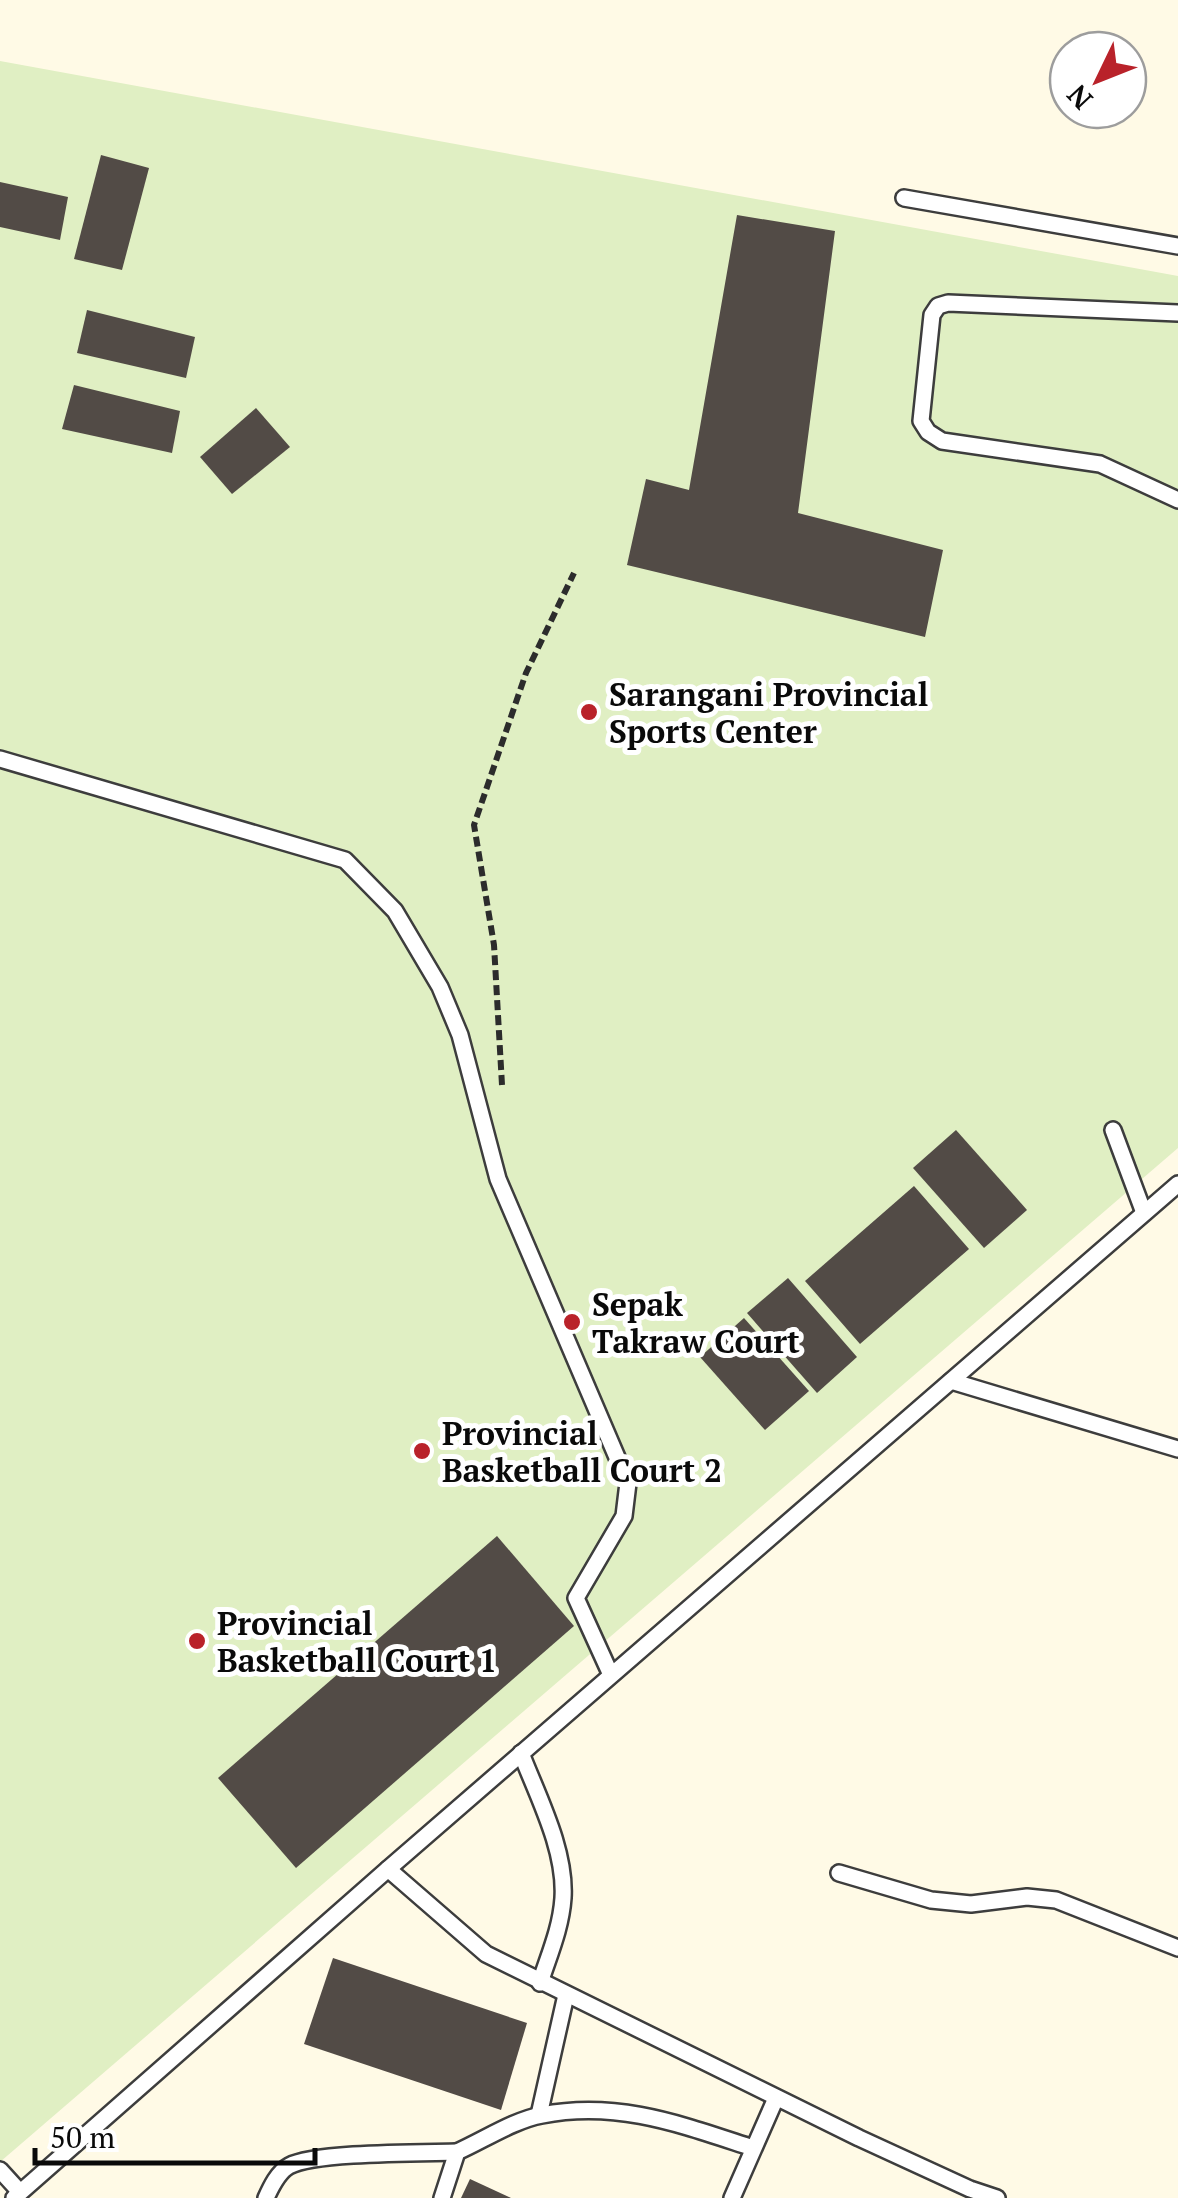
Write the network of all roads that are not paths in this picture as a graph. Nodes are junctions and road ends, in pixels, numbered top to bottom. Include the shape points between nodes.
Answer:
1 (904, 198) dead end
2 (1178, 246) edge
3 (1178, 313) edge
4 (1178, 500) edge
5 (0, 758) edge
6 (1113, 1130) dead end
7 (1178, 1184) edge
8 (1144, 1214) junction
9 (952, 1381) junction
10 (1178, 1449) edge
11 (611, 1675) junction
12 (521, 1753) junction
13 (388, 1869) junction
14 (839, 1873) dead end
15 (1178, 1948) edge
16 (540, 1983) junction
17 (566, 1996) junction
18 (776, 2098) junction
19 (540, 2115) junction
20 (753, 2148) junction
21 (457, 2152) junction
22 (0, 2170) edge
23 (17, 2195) edge
24 (266, 2198) edge
25 (442, 2198) edge
26 (732, 2198) edge
27 (997, 2198) edge

1 - 2 lane
3 - 4 lane via 938,306 921,421 942,441 1100,464
5 - 11 lane via 345,860 395,912 440,987 460,1036 498,1179 628,1483 624,1516 576,1598
6 - 8 lane
7 - 8 lane
8 - 9 lane
9 - 10 lane
9 - 11 lane
11 - 12 lane
12 - 13 lane
12 - 16 lane via 562,1881 559,1924
13 - 16 lane via 486,1954
13 - 23 lane
14 - 15 lane via 931,1900 1056,1900
16 - 17 lane
17 - 18 lane
17 - 19 lane
18 - 20 lane
18 - 27 lane
19 - 20 lane via 609,2108
19 - 21 lane
20 - 26 lane
21 - 24 lane via 316,2159 288,2166
21 - 25 lane
22 - 23 lane

